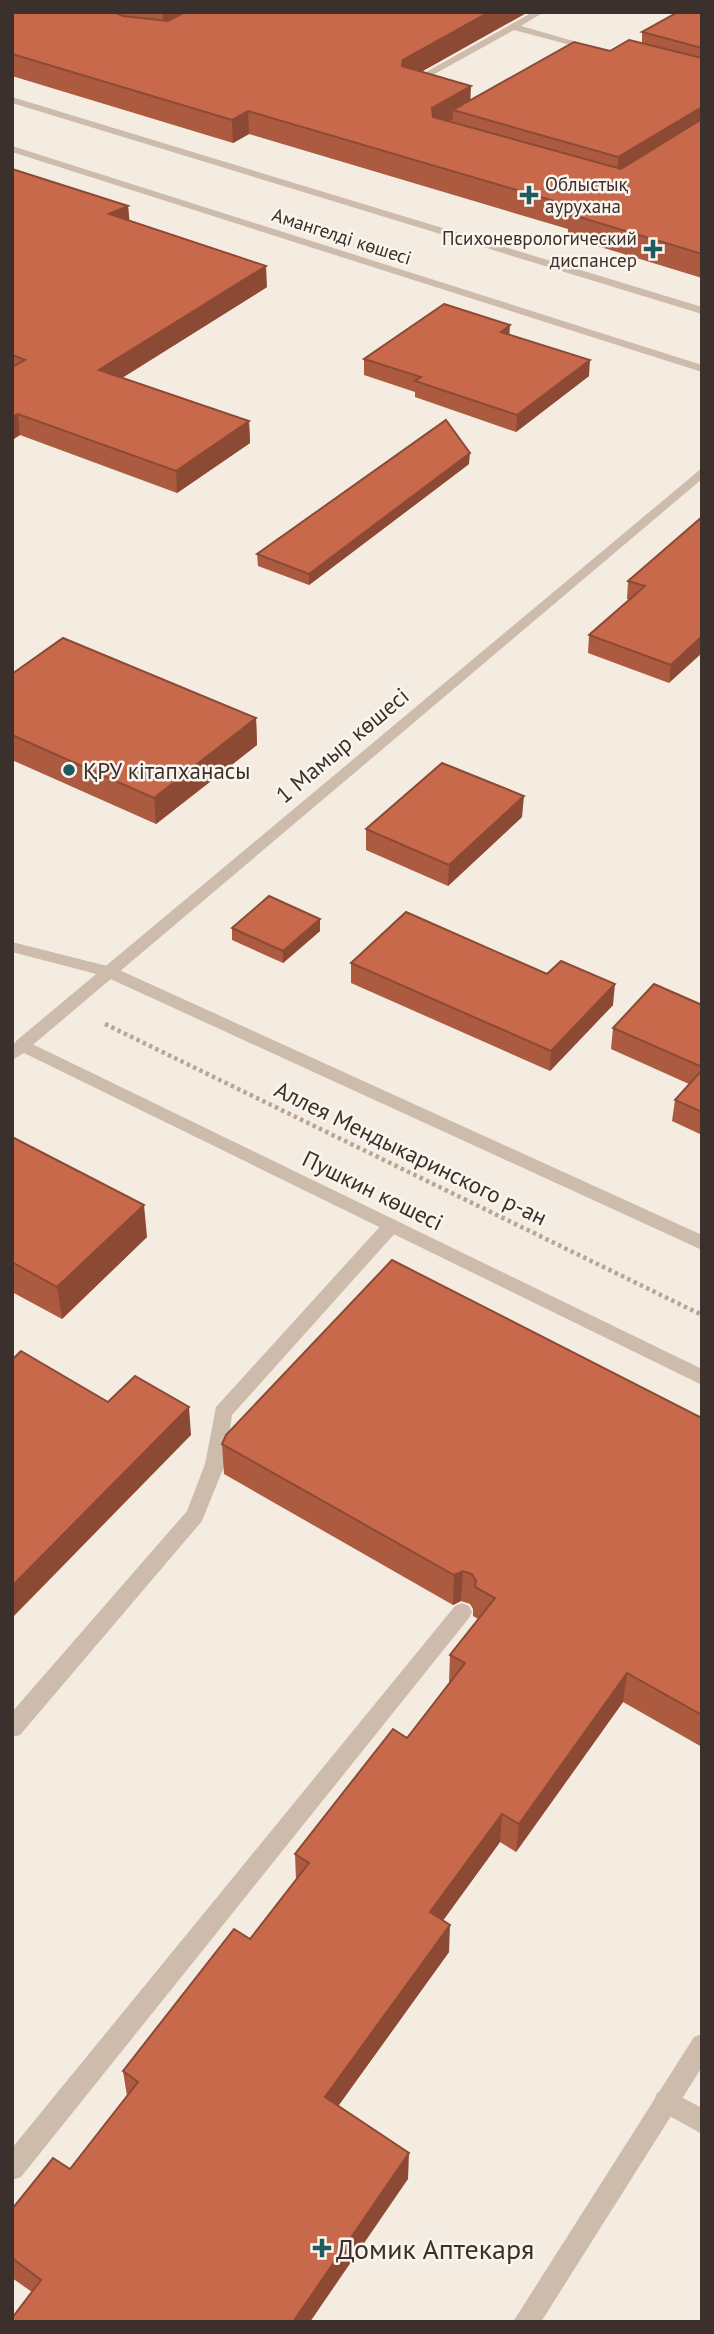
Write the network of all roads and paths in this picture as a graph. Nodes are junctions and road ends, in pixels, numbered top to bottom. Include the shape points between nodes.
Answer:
1 (540, 12) edge
2 (514, 27) junction
3 (590, 47) junction
4 (602, 50) edge
5 (578, 53) edge
6 (420, 89) edge
7 (12, 100) edge
8 (12, 149) edge
9 (702, 311) edge
10 (702, 369) edge
11 (702, 472) edge
12 (12, 947) edge
13 (109, 971) junction
14 (104, 1023) dead end
15 (17, 1049) edge
16 (391, 1226) junction
17 (702, 1243) edge
18 (702, 1315) edge
19 (702, 1378) edge
20 (462, 1612) dead end
21 (12, 1728) edge
22 (702, 2045) edge
23 (667, 2101) junction
24 (702, 2122) edge
25 (12, 2168) edge
26 (526, 2322) edge

1 - 2 street
2 - 3 street
2 - 6 street via 407,86
3 - 4 street
3 - 5 street
7 - 9 street, Амангелді көшесі
8 - 10 street, Амангелді көшесі
11 - 13 street, 1 Мамыр көшесі
12 - 13 street
13 - 15 street, 1 Мамыр көшесі
13 - 17 street
14 - 18 path, Аллея Мендыкаринского р-ан
15 - 16 street, Пушкин көшесі
16 - 19 street, Пушкин көшесі
16 - 21 street via 223,1412 215,1464 195,1515
20 - 25 street
22 - 23 street
23 - 24 street
23 - 26 street

